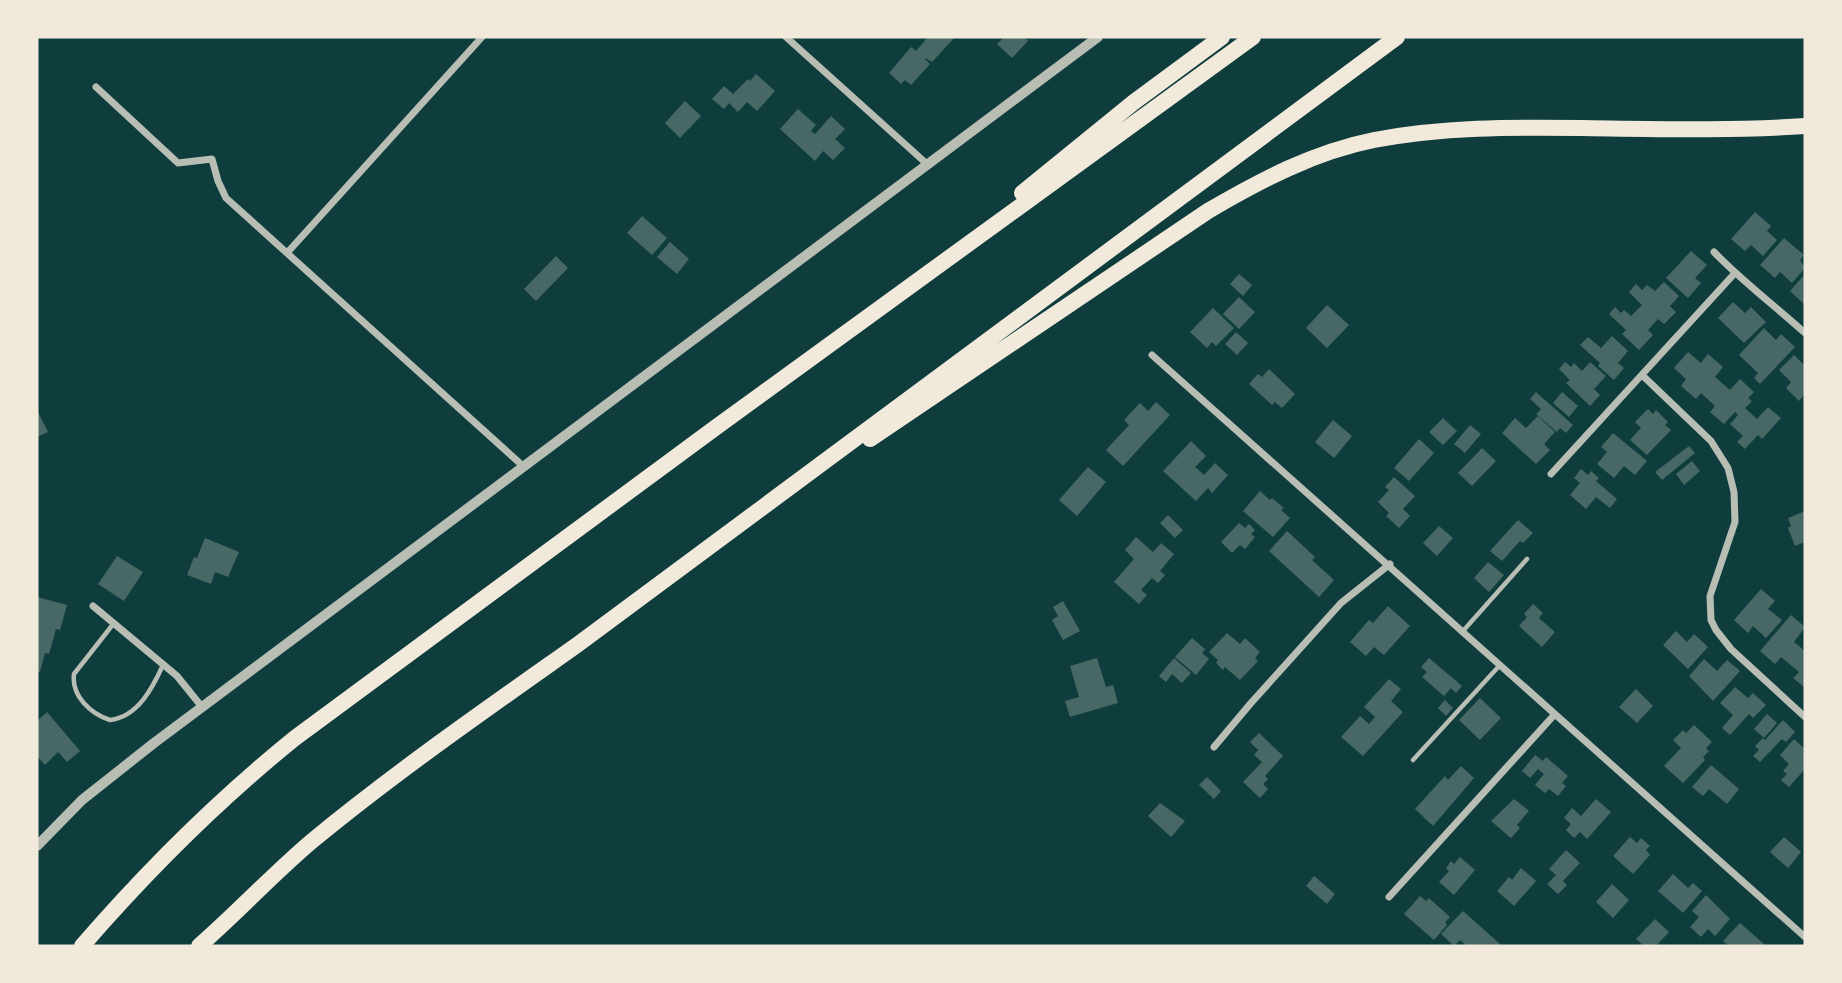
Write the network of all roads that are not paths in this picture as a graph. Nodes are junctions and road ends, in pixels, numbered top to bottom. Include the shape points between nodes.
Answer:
1 (482, 37) edge
2 (786, 37) edge
3 (1098, 37) edge
4 (1222, 37) edge
5 (1253, 37) edge
6 (1396, 37) edge
7 (96, 87) dead end
8 (1805, 126) edge
9 (927, 164) junction
10 (1714, 252) dead end
11 (287, 253) junction
12 (1735, 273) junction
13 (899, 295) junction
14 (1805, 332) edge
15 (1152, 355) dead end
16 (1642, 375) junction
17 (523, 466) junction
18 (1551, 474) dead end
19 (793, 485) junction
20 (1527, 559) dead end
21 (1390, 565) junction
22 (93, 606) dead end
23 (114, 623) junction
24 (1463, 631) junction
25 (1500, 664) junction
26 (163, 665) junction
27 (202, 706) junction
28 (1555, 713) junction
29 (1805, 717) edge
30 (1214, 747) dead end
31 (1413, 760) dead end
32 (37, 846) edge
33 (1389, 897) dead end
34 (1805, 937) edge
35 (205, 942) edge
36 (82, 946) edge

1 - 11 street
2 - 9 street
3 - 9 street
4 - 13 highway
5 - 13 highway
6 - 19 highway
7 - 11 street via 178,163 212,159 226,198
8 - 19 highway via 1477,129 1385,138 1329,152 1267,177 1208,211 877,435
9 - 17 street
10 - 12 street
11 - 17 street
12 - 14 street
12 - 16 street
13 - 36 highway via 295,738 234,788 137,883
15 - 21 street
16 - 18 street
16 - 29 street via 1704,434 1728,468 1735,522 1710,596 1716,630
17 - 27 street
19 - 35 highway via 367,798 290,861
20 - 24 lane
21 - 24 street
21 - 30 street via 1341,603
22 - 23 street
23 - 26 street
23 - 26 lane via 74,674 76,691 90,710 110,720 123,717 150,691
24 - 25 street
25 - 28 street
25 - 31 lane
26 - 27 street
27 - 32 street via 82,800
28 - 33 street
28 - 34 street

